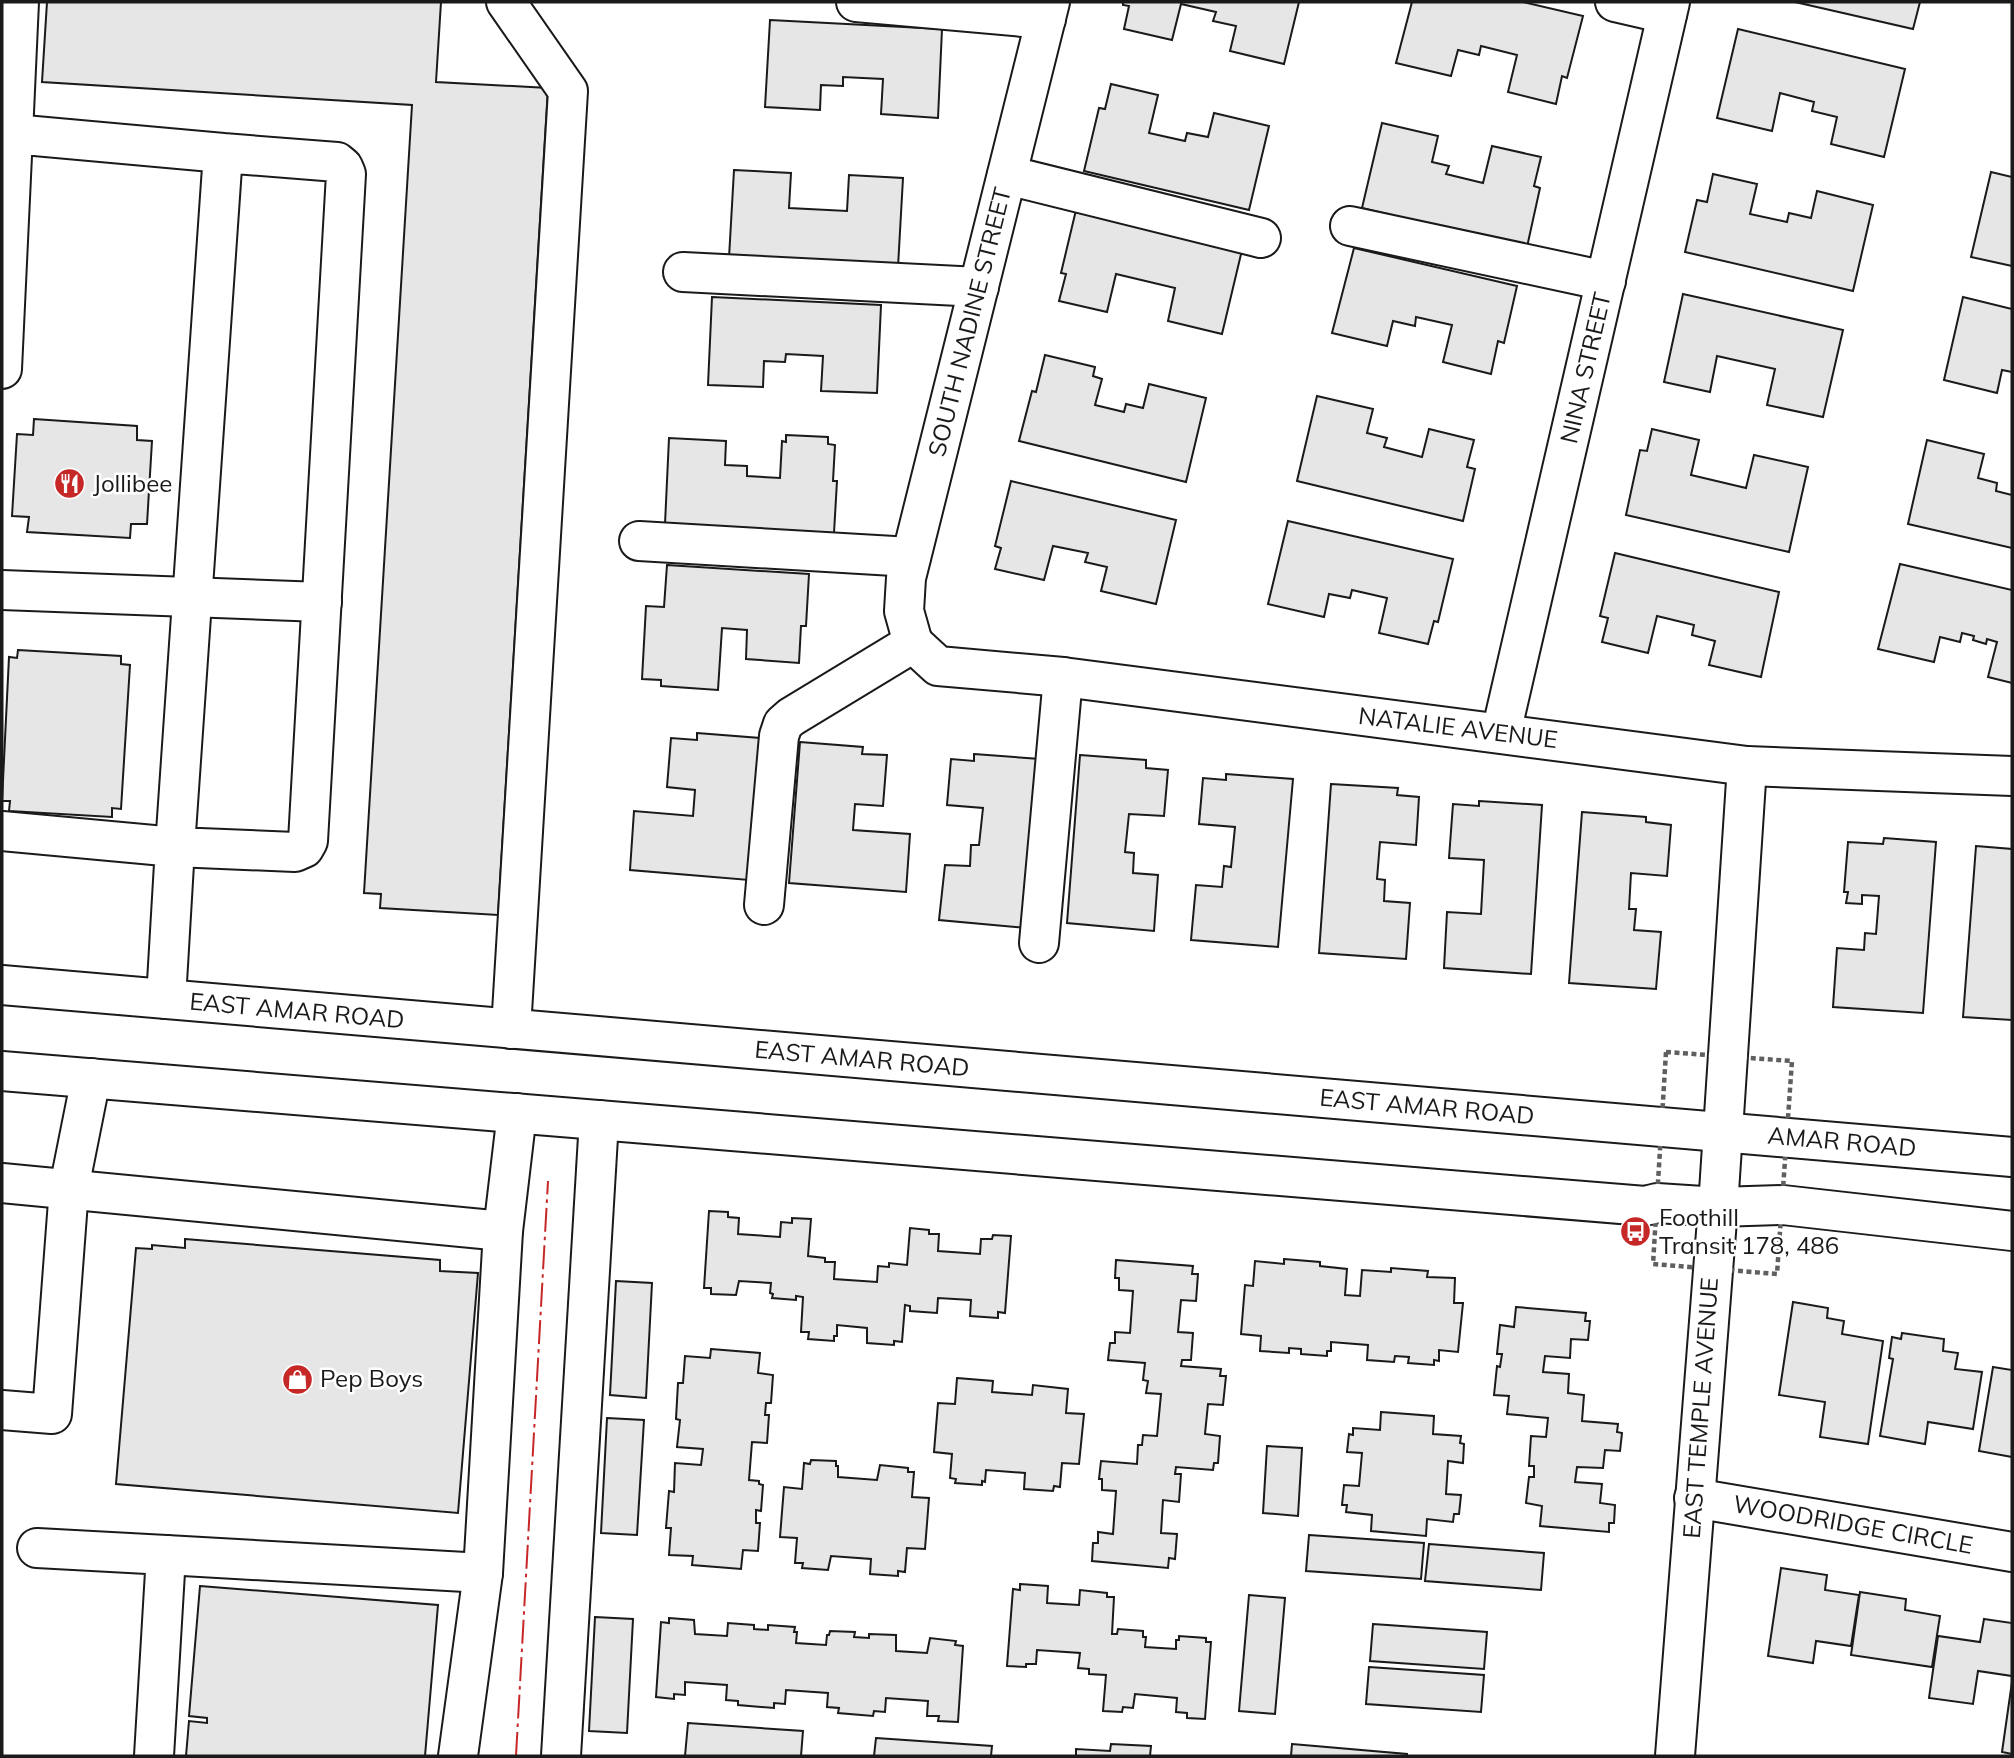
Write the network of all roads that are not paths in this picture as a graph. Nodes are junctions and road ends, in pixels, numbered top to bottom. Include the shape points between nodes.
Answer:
1 (19, 2) edge
2 (506, 2) edge
3 (856, 2) edge
4 (1615, 2) edge
5 (1668, 8) edge
6 (1048, 10) edge
7 (13, 134) junction
8 (223, 153) junction
9 (1007, 175) junction
10 (1350, 226) dead end
11 (1261, 238) dead end
12 (683, 272) dead end
13 (1606, 281) junction
14 (979, 287) junction
15 (2, 369) edge
16 (639, 541) dead end
17 (911, 557) junction
18 (2, 590) edge
19 (193, 597) junction
20 (321, 602) junction
21 (914, 643) junction
22 (1063, 677) junction
23 (1501, 733) junction
24 (1747, 766) junction
25 (2012, 776) edge
26 (2, 831) edge
27 (175, 847) junction
28 (764, 905) dead end
29 (1039, 943) dead end
30 (2, 985) edge
31 (166, 999) junction
32 (511, 1029) junction
33 (2, 1071) edge
34 (91, 1078) junction
35 (517, 1113) junction
36 (599, 1120) junction
37 (1723, 1131) junction
38 (2012, 1157) edge
39 (2, 1183) edge
40 (69, 1188) junction
41 (1718, 1206) junction
42 (2012, 1230) edge
43 (503, 1231) junction
44 (2, 1409) edge
45 (1694, 1498) junction
46 (37, 1548) dead end
47 (2012, 1552) edge
48 (166, 1555) junction
49 (483, 1573) junction
50 (154, 1756) edge
51 (458, 1756) edge
52 (561, 1756) edge
53 (1675, 1756) edge

1 - 7 main road
2 - 32 main road via 568,91
3 - 6 main road
4 - 5 main road
5 - 13 main road, NINA STREET
6 - 9 main road, SOUTH NADINE STREET
7 - 8 main road
7 - 15 main road
8 - 19 main road
8 - 20 main road via 337,162 346,174
9 - 11 main road
9 - 14 main road, SOUTH NADINE STREET
10 - 13 main road
12 - 14 main road
13 - 23 main road, NINA STREET
14 - 17 main road, SOUTH NADINE STREET
16 - 17 main road
17 - 21 main road, SOUTH NADINE STREET via 904,611
18 - 19 main road
19 - 20 main road
19 - 27 main road
20 - 27 main road via 308,841 304,848 295,852
21 - 22 main road, NATALIE AVENUE via 938,666
21 - 28 main road via 783,724
22 - 23 main road, NATALIE AVENUE
22 - 29 main road
23 - 24 main road, NATALIE AVENUE
24 - 25 main road, NATALIE AVENUE
24 - 37 main road, EAST TEMPLE AVENUE
26 - 27 main road
27 - 31 main road
30 - 31 main road, EAST AMAR ROAD
31 - 32 main road, EAST AMAR ROAD
32 - 37 main road, EAST AMAR ROAD
33 - 34 main road
34 - 35 main road
34 - 40 main road
35 - 36 main road
35 - 43 main road
36 - 41 main road via 1645,1206
36 - 52 main road
37 - 38 main road, AMAR ROAD
37 - 41 main road, EAST TEMPLE AVENUE
39 - 40 main road
40 - 43 main road
40 - 44 main road via 52,1414
41 - 42 main road via 1783,1205
41 - 45 main road, EAST TEMPLE AVENUE
43 - 49 main road
45 - 47 main road, WOODRIDGE CIRCLE
45 - 53 main road, EAST TEMPLE AVENUE
46 - 48 main road
48 - 49 main road
48 - 50 main road
49 - 51 main road

